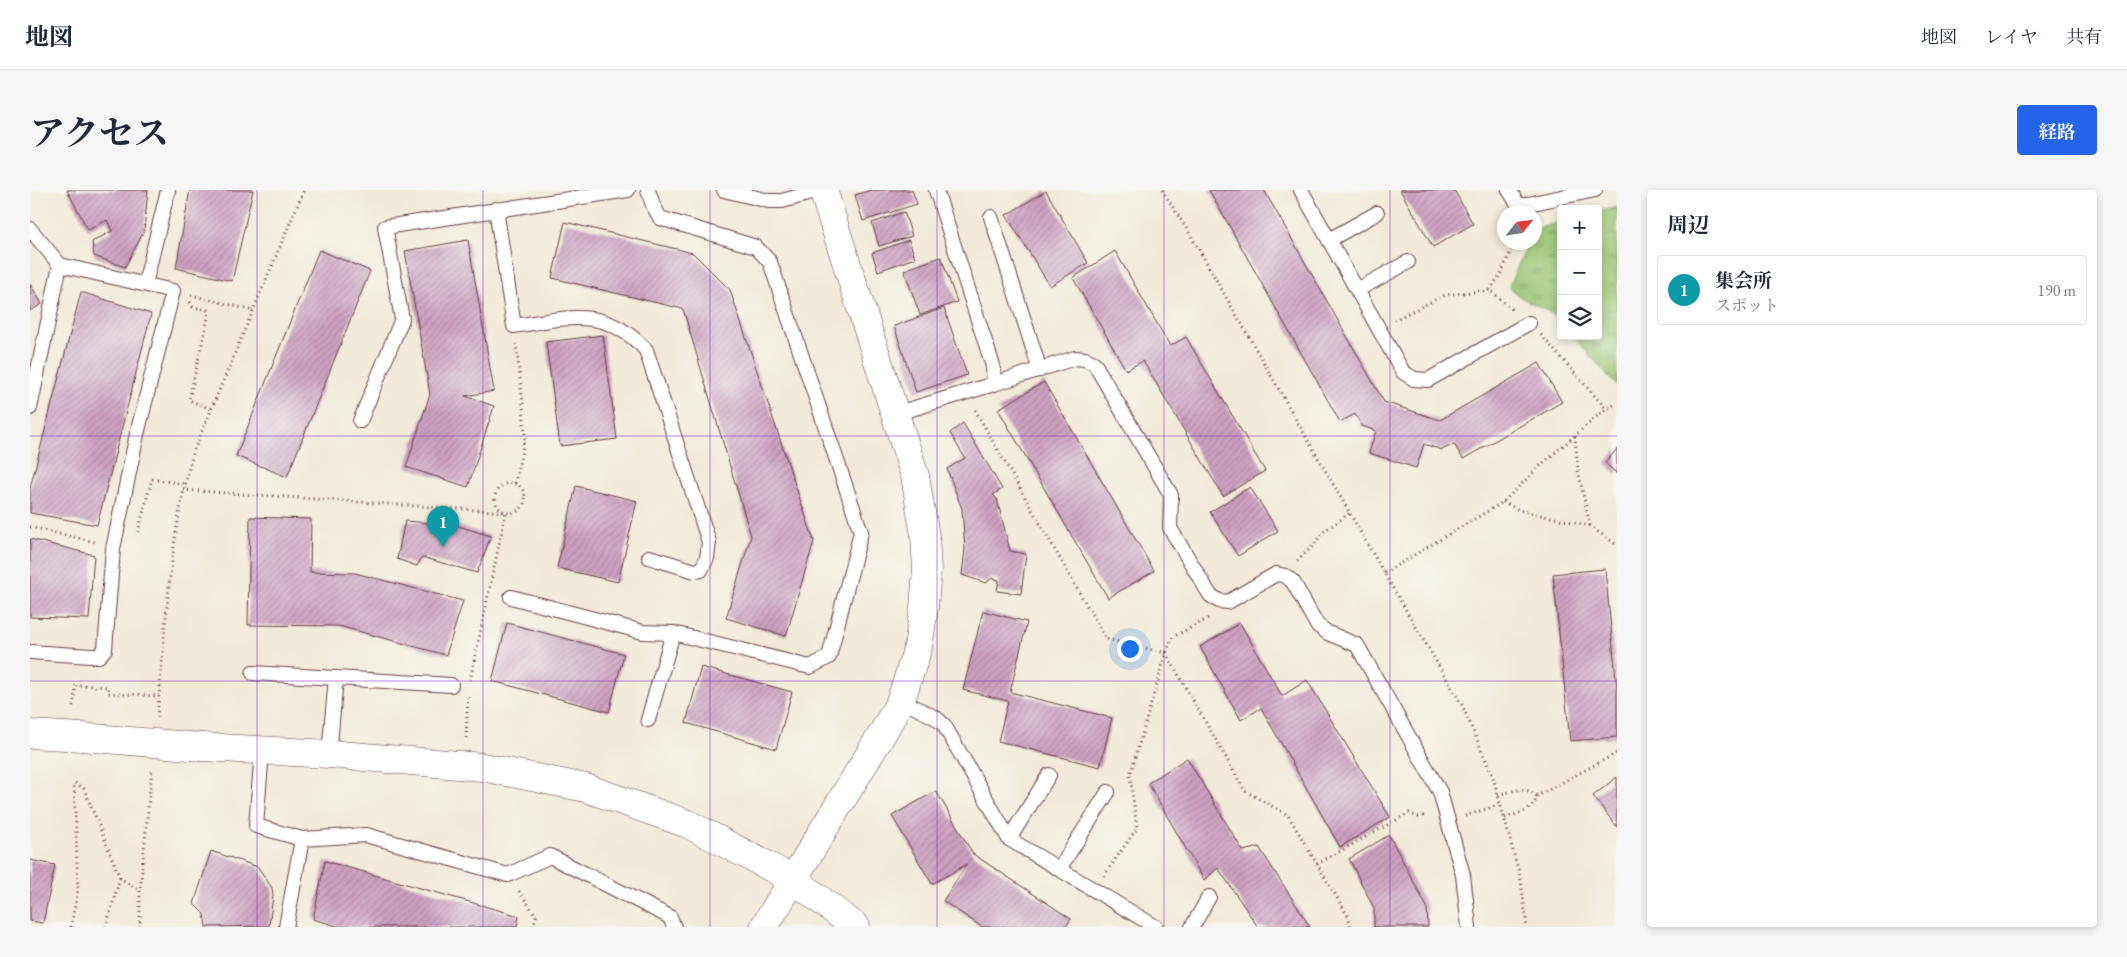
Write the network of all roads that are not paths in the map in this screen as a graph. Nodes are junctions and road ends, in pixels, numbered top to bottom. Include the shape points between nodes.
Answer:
1 (168, 190) edge
2 (628, 190) edge
3 (648, 190) edge
4 (724, 190) edge
5 (822, 190) edge
6 (936, 190) edge
7 (1301, 190) edge
8 (1509, 190) edge
9 (1595, 190) edge
10 (496, 209) junction
11 (1377, 213) dead end
12 (991, 217) dead end
13 (30, 229) edge
14 (1329, 240) junction
15 (1408, 262) dead end
16 (60, 266) junction
17 (145, 284) junction
18 (1357, 290) junction
19 (1533, 326) road end
20 (1040, 370) junction
21 (34, 372) edge
22 (994, 384) junction
23 (30, 408) edge
24 (896, 414) junction
25 (360, 421) dead end
26 (649, 557) dead end
27 (511, 597) dead end
28 (673, 633) junction
29 (30, 652) edge
30 (253, 673) dead end
31 (336, 678) junction
32 (451, 686) dead end
33 (901, 700) junction
34 (648, 720) dead end
35 (30, 734) edge
36 (262, 751) junction
37 (330, 754) junction
38 (1049, 775) dead end
39 (1108, 792) dead end
40 (302, 838) junction
41 (1009, 839) junction
42 (1059, 868) junction
43 (793, 880) junction
44 (1209, 897) dead end
45 (286, 927) edge
46 (674, 927) edge
47 (764, 927) edge
48 (856, 927) edge
49 (1156, 927) edge
50 (1192, 927) edge
51 (1469, 927) edge

1 - 17 lane
2 - 10 lane
3 - 28 lane via 660,218 756,247 770,262 862,532 829,656 810,667
4 - 5 lane via 782,201
5 - 24 street
6 - 22 lane via 993,366
7 - 14 lane
8 - 9 lane via 1519,206
10 - 25 lane via 385,227 402,320
10 - 26 lane via 514,326 585,317 623,330 646,350 709,542 701,570
11 - 14 lane
12 - 20 lane
13 - 16 lane
14 - 18 lane
15 - 18 lane
16 - 17 lane
16 - 21 lane
17 - 29 lane via 173,292 137,434 113,548 105,649 99,656
18 - 19 lane via 1404,372 1414,380 1428,380
20 - 22 lane
20 - 51 lane via 1075,358 1094,363 1172,495 1170,528 1213,599 1228,602 1276,574 1286,576 1293,582 1317,625 1328,634 1358,645 1440,792 1462,875
21 - 23 lane
22 - 24 lane
24 - 33 street via 920,500 927,569 918,647
27 - 28 lane via 643,632
28 - 34 lane
30 - 31 lane
31 - 32 lane
31 - 37 lane
33 - 41 lane via 944,725
33 - 43 street
35 - 36 street, bridge
36 - 37 street
36 - 40 lane via 256,826
37 - 43 street via 482,767 586,788 688,824
38 - 41 lane
39 - 42 lane
40 - 45 lane
40 - 46 lane via 366,835 508,875 550,856 670,917
41 - 42 lane
42 - 49 lane
43 - 47 street
43 - 48 street
44 - 50 lane

